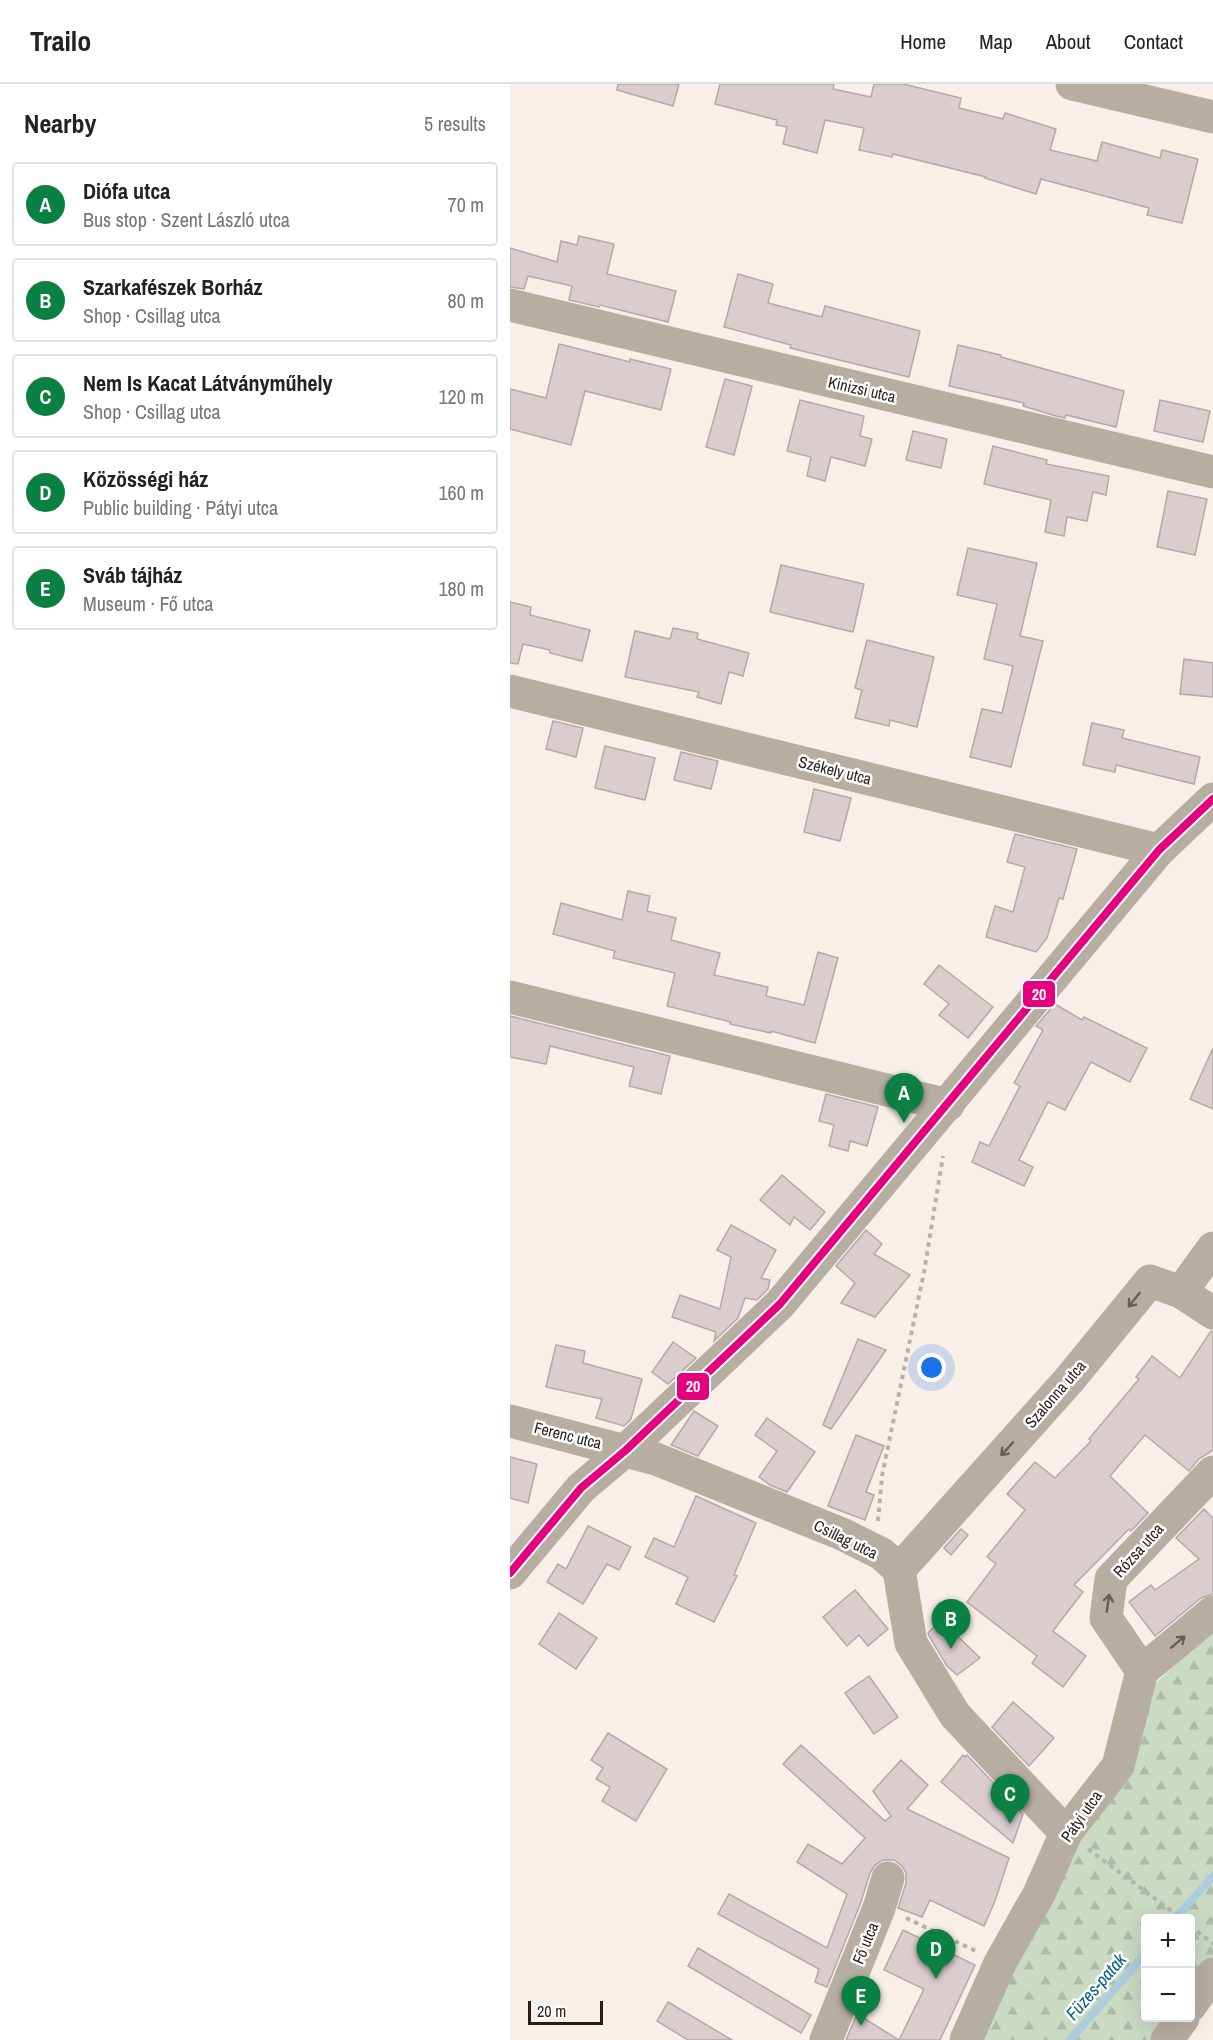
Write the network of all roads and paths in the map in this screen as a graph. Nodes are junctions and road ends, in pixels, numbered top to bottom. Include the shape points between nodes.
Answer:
1 (1072, 84) edge
2 (1186, 98) edge
3 (1213, 117) edge
4 (510, 305) edge
5 (1213, 472) edge
6 (510, 691) edge
7 (1213, 799) edge
8 (1159, 850) junction
9 (510, 997) edge
10 (948, 1105) junction
11 (1213, 1248) edge
12 (1181, 1292) junction
13 (1213, 1313) edge
14 (510, 1421) edge
15 (626, 1450) junction
16 (1213, 1472) edge
17 (890, 1562) junction
18 (510, 1573) edge
19 (1213, 1612) edge
20 (1142, 1671) junction
21 (1066, 1833) junction
22 (884, 1893) joint
23 (1177, 1914) edge
24 (1195, 1929) edge
25 (1213, 1944) edge
26 (1000, 1963) junction
27 (1213, 1974) edge
28 (1195, 2000) edge
29 (1180, 2022) edge
30 (826, 2040) edge
31 (966, 2040) edge
32 (1167, 2040) edge

1 - 2 street
2 - 3 street
4 - 5 street, Kinizsi utca
6 - 8 street, Székely utca
7 - 8 street
8 - 10 street
9 - 10 street
10 - 15 street via 780,1304
10 - 17 path via 924,1272 882,1476 877,1526
11 - 12 street
12 - 13 street
12 -> 17 street, Szalonna utca via 1150,1281 1069,1380
14 - 15 street, Ferenc utca
15 - 17 street, Csillag utca via 656,1458 842,1534
15 - 18 street via 581,1488
20 -> 16 street, Rózsa utca via 1106,1618 1111,1579
17 - 21 street via 911,1642 955,1714
20 -> 19 street
20 - 21 street, Pátyi utca via 1118,1766
21 - 23 path
21 - 26 street, Pátyi utca via 1040,1894
22 - 26 path via 924,1925
22 - 30 street, Fő utca
24 - 25 path
26 - 31 street, Pátyi utca
27 - 28 street
29 - 32 street

